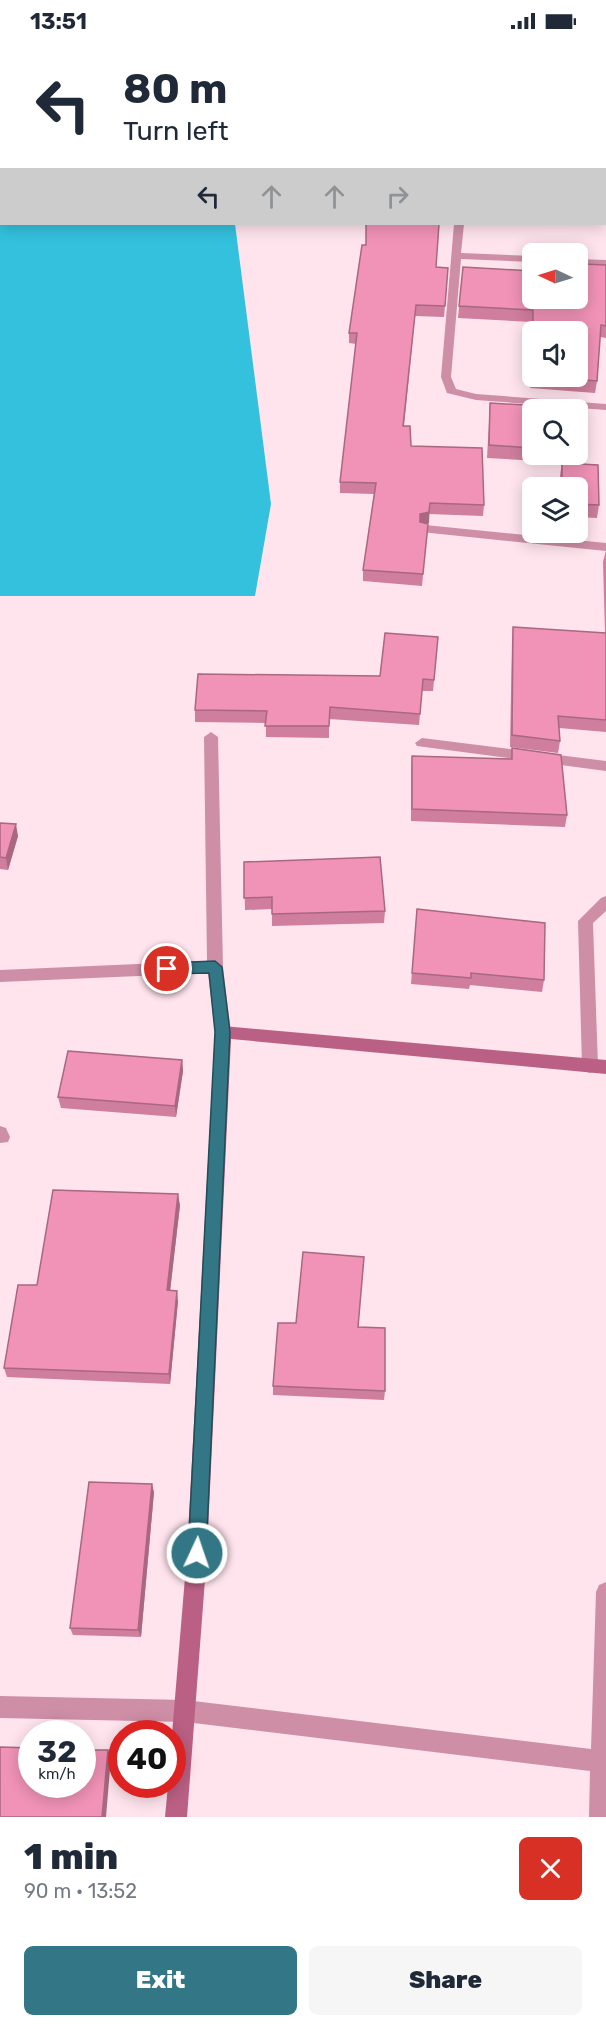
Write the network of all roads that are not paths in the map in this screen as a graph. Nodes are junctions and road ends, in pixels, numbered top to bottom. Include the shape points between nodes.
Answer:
1 (459, 225) edge
2 (457, 256) junction
3 (522, 259) edge
4 (588, 262) edge
5 (606, 263) edge
6 (606, 407) edge
7 (425, 529) edge
8 (606, 547) edge
9 (211, 737) dead end
10 (422, 743) dead end
11 (577, 764) junction
12 (606, 766) edge
13 (606, 777) edge
14 (606, 902) edge
15 (215, 967) junction
16 (0, 976) edge
17 (223, 1032) junction
18 (598, 1067) edge
19 (606, 1592) edge
20 (0, 1707) edge
21 (185, 1712) junction
22 (601, 1761) junction
23 (176, 1817) edge
24 (600, 1817) edge

1 - 2 street
2 - 3 street
2 - 6 street via 446,377 451,391 476,398
4 - 5 street
7 - 8 street
9 - 15 street
10 - 11 street
11 - 12 street
11 - 13 street
14 - 18 street via 585,921
15 - 16 street
15 - 17 street
17 - 18 street
17 - 21 street via 197,1553
19 - 22 street
20 - 21 street
21 - 22 street
21 - 23 street
22 - 24 street

